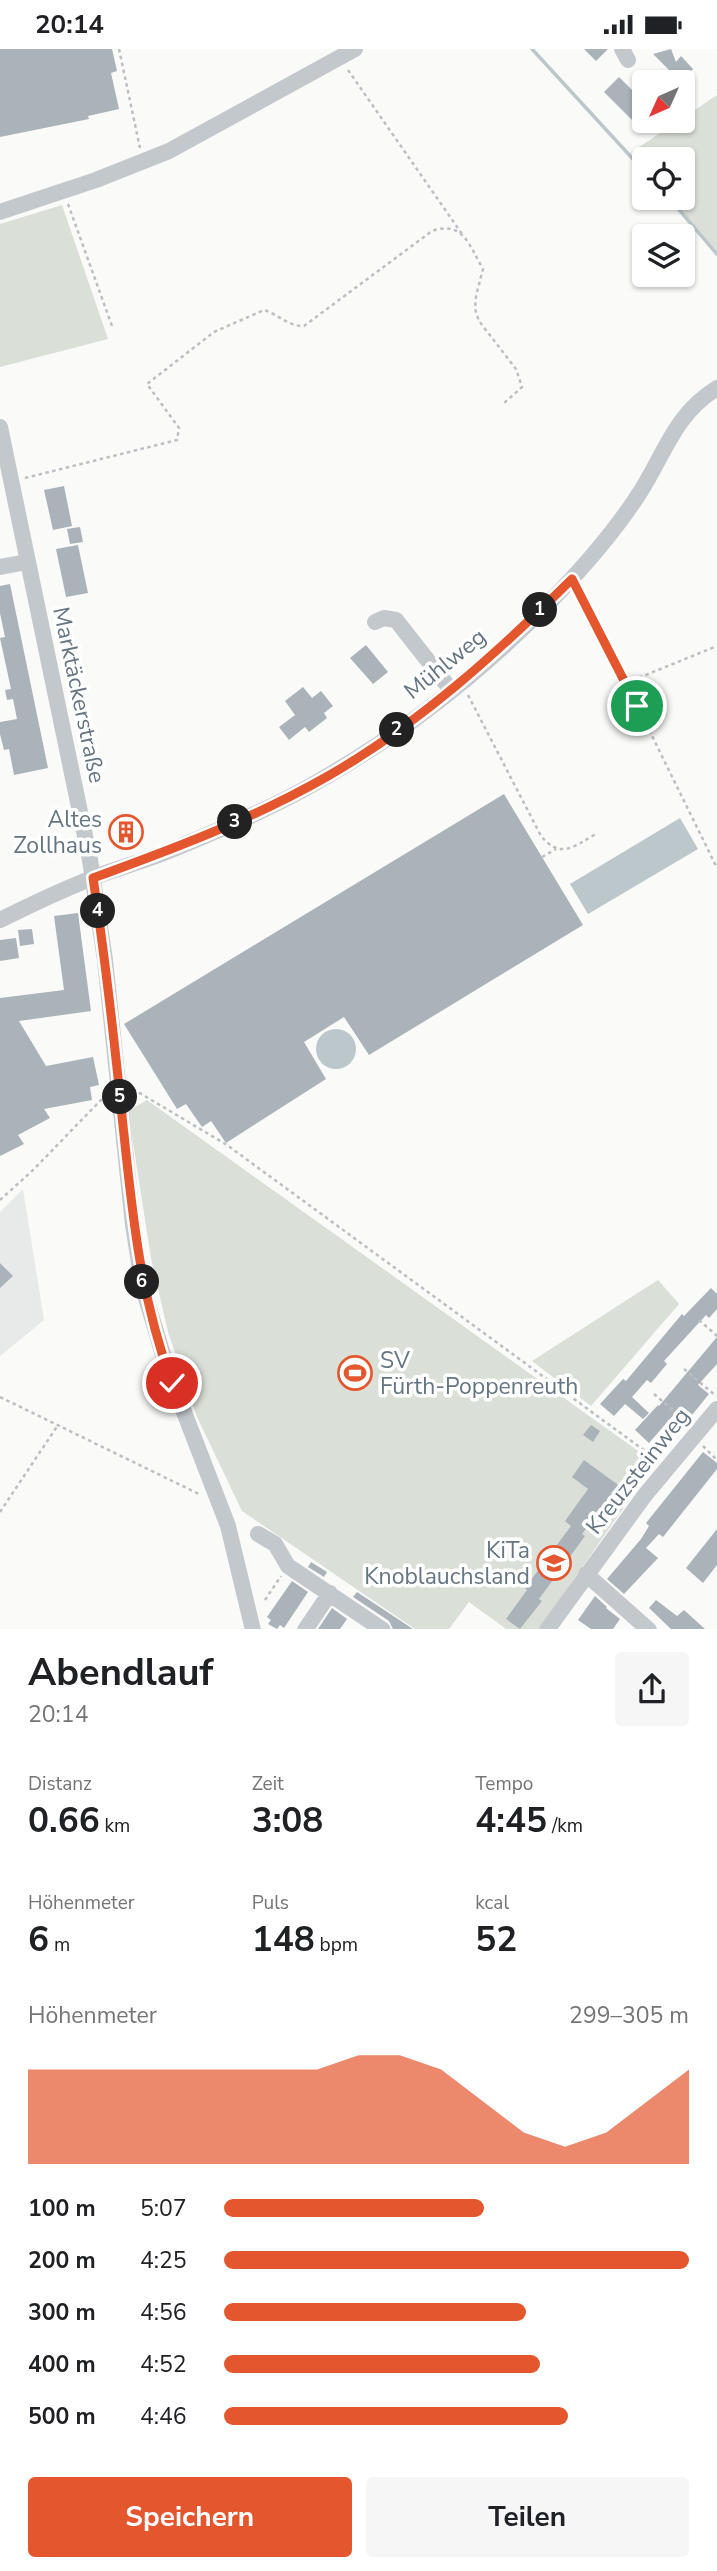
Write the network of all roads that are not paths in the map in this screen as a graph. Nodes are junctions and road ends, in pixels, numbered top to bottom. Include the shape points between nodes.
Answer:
1 (355, 49) edge
2 (0, 212) edge
3 (717, 388) edge
4 (0, 427) edge
5 (27, 562) junction
6 (0, 568) edge
7 (375, 622) dead end
8 (456, 686) junction
9 (93, 878) junction
10 (0, 919) edge
11 (717, 1409) edge
12 (258, 1534) dead end
13 (586, 1574) junction
14 (330, 1593) junction
15 (253, 1629) edge
16 (305, 1629) edge
17 (383, 1629) edge
18 (547, 1629) edge
19 (649, 1629) edge

1 - 2 street via 143,162
3 - 8 street, Mühlweg via 683,416 638,496 572,579
4 - 5 street, Marktäckerstraße
5 - 6 street
5 - 9 street, Marktäckerstraße
7 - 8 street via 396,620
8 - 9 street, Mühlweg via 327,777 178,848
9 - 10 street, Mühlweg
9 - 15 street, Marktäckerstraße via 133,1225 147,1305 169,1376 219,1499
11 - 13 street, Kreuzsteinweg
12 - 14 street via 275,1544 288,1566
13 - 18 street, Kreuzsteinweg
13 - 19 street
14 - 16 street
14 - 17 street

